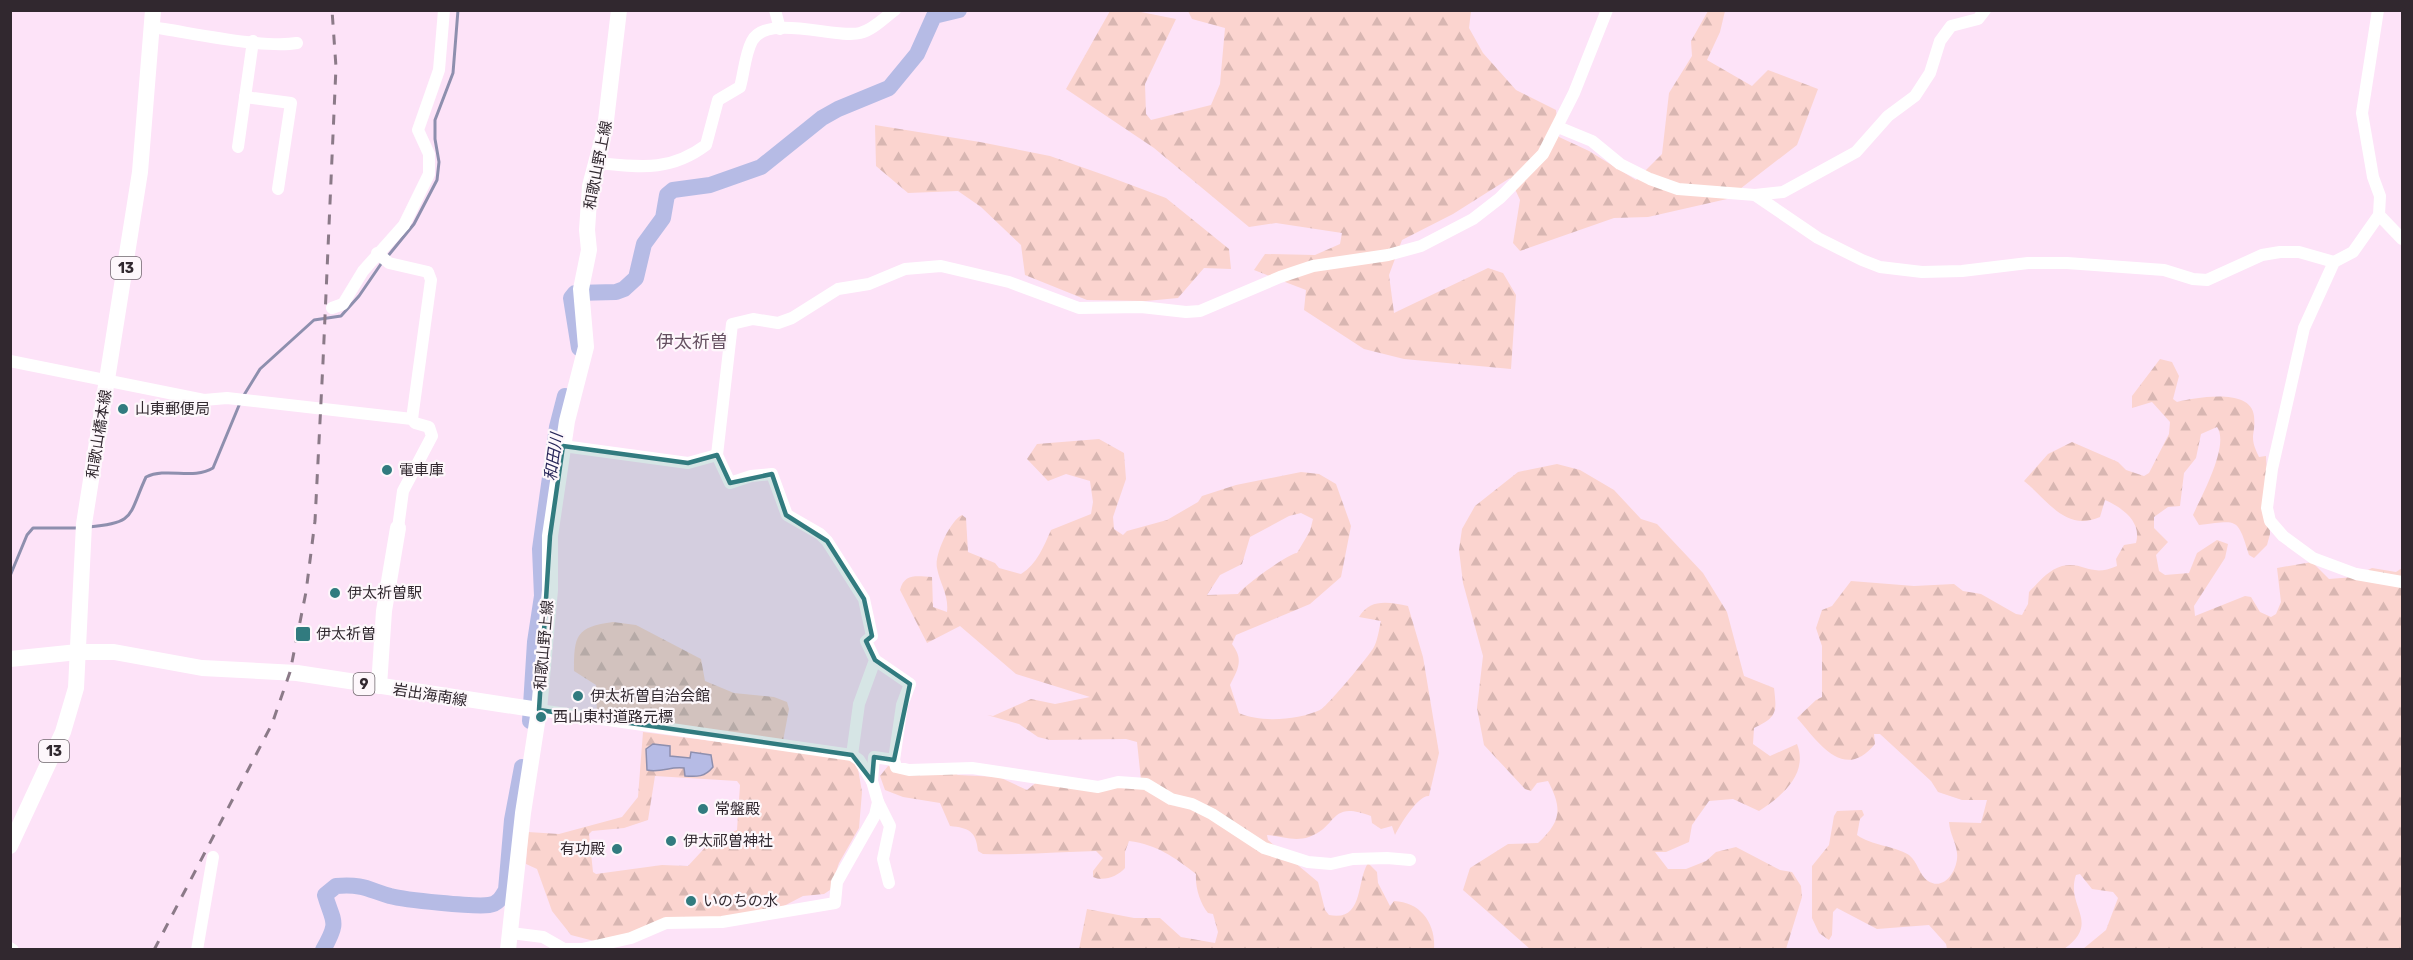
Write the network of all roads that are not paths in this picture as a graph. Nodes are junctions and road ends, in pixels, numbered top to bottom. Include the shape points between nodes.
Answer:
1 (444, 10) edge
2 (618, 10) edge
3 (775, 10) edge
4 (895, 10) edge
5 (1607, 10) edge
6 (1985, 10) edge
7 (2378, 10) edge
8 (152, 19) edge
9 (780, 28) junction
10 (253, 41) junction
11 (297, 43) dead end
12 (245, 97) junction
13 (1558, 127) junction
14 (238, 147) dead end
15 (597, 163) junction
16 (278, 189) dead end
17 (1755, 195) junction
18 (2379, 215) junction
19 (2403, 239) edge
20 (377, 253) junction
21 (2334, 262) junction
22 (332, 308) dead end
23 (10, 361) edge
24 (107, 379) junction
25 (412, 418) junction
26 (563, 446) junction
27 (717, 455) junction
28 (398, 528) joint
29 (2403, 582) edge
30 (78, 652) junction
31 (10, 659) edge
32 (875, 660) junction
33 (379, 686) junction
34 (533, 710) junction
35 (852, 755) junction
36 (894, 760) junction
37 (872, 781) junction
38 (878, 802) junction
39 (10, 846) edge
40 (213, 857) dead end
41 (1410, 860) dead end
42 (889, 883) dead end
43 (510, 941) edge
44 (197, 950) edge

1 - 20 street via 439,70 418,130 429,154 429,174 404,225
2 - 15 main road, 和歌山野上線 via 609,104
3 - 9 street
4 - 9 street via 858,34
5 - 13 street
6 - 17 street via 1978,19 1951,26 1915,96 1888,116 1856,152 1784,192
7 - 18 street via 2362,113 2380,196
8 - 10 street
8 - 24 main road, 和歌山橋本線 / 13 via 140,172
9 - 15 street via 760,33 752,41 740,87 718,100 706,145 696,153 667,165
10 - 11 street
10 - 12 street
12 - 14 street
12 - 16 street via 291,103
13 - 17 street via 1592,141 1620,164 1678,189
13 - 27 street via 1543,154 1500,198 1442,237 1388,255 1313,266 1200,311 1079,308 1009,282 941,266 905,269 869,284 838,289 778,323 753,319 732,324
15 - 26 main road, 和歌山野上線 via 590,186 589,250 581,292 586,347
17 - 21 street via 1818,238 1862,261 1922,272 2067,263 2164,270 2207,280 2262,255 2280,252 2299,252
18 - 19 street
18 - 21 street via 2353,252
20 - 22 street via 344,304
20 - 25 street via 388,263 429,272 431,280
21 - 29 street via 2304,328 2274,459 2267,508 2270,521 2283,536 2313,558 2356,574
23 - 24 street
24 - 25 street via 204,400 227,398
24 - 30 main road, 和歌山橋本線 / 13 via 84,530
25 - 28 street via 415,423 429,427 432,436 403,491
26 - 27 street via 688,463
26 - 34 main road, 和歌山野上線 via 550,536 550,590
27 - 32 street via 730,483 772,474 787,515 827,541 864,598 872,636 866,641
28 - 33 main road via 384,610
30 - 31 main road, 岩出海南線 / 9
30 - 33 main road, 岩出海南線 / 9 via 114,652 202,668 290,672
30 - 39 main road, 和歌山橋本線 / 13 via 72,708
32 - 35 street via 859,704
32 - 36 street via 910,684 902,705
33 - 34 main road, 岩出海南線 / 9
34 - 35 street
34 - 43 main road
35 - 37 street
36 - 37 street via 874,757
36 - 41 street via 896,767 909,770 972,768 1098,787 1118,782 1146,784 1171,799 1212,814 1283,856 1331,864 1353,859
37 - 38 street
38 - 42 street via 890,826 883,859
38 - 43 street via 837,882 835,903 729,921 670,922 631,938 582,949 561,949 543,937
40 - 44 street

